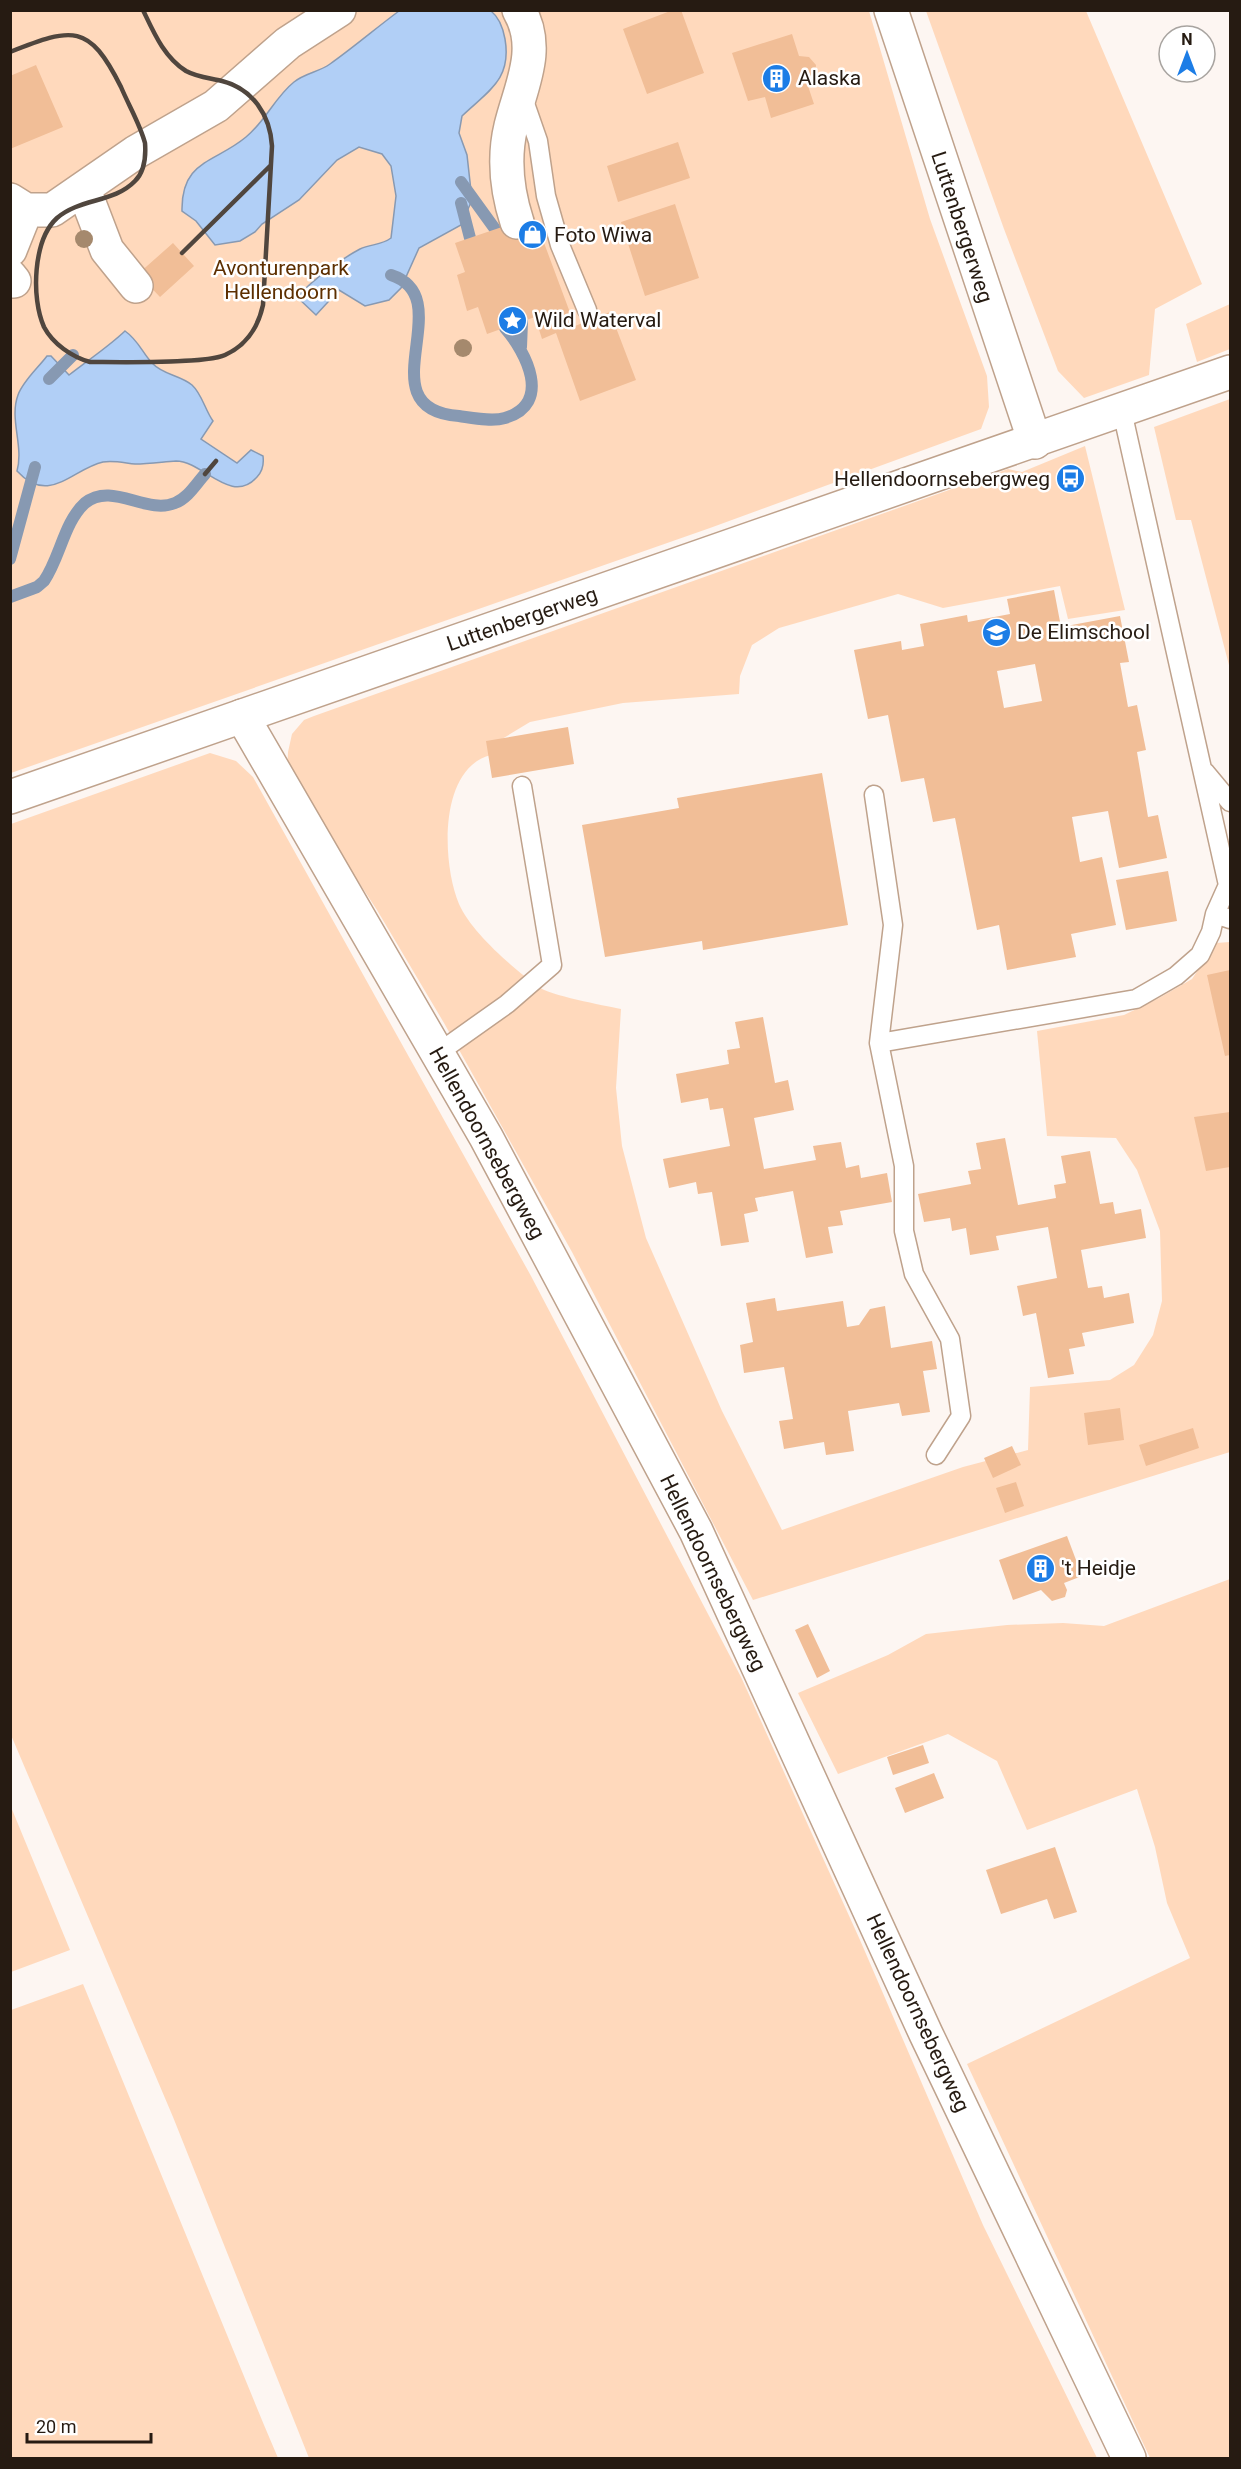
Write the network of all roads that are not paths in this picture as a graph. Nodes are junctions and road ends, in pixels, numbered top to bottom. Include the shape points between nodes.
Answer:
1 (519, 10) edge
2 (891, 10) edge
3 (328, 13) edge
4 (521, 94) junction
5 (506, 172) junction
6 (543, 178) junction
7 (84, 190) junction
8 (18, 205) edge
9 (517, 222) dead end
10 (12, 269) edge
11 (136, 286) dead end
12 (587, 310) dead end
13 (1230, 372) edge
14 (1122, 411) junction
15 (1035, 442) junction
16 (242, 716) junction
17 (1204, 770) junction
18 (522, 786) dead end
19 (874, 795) dead end
20 (10, 797) edge
21 (1230, 802) edge
22 (1223, 917) edge
23 (879, 1043) junction
24 (438, 1053) junction
25 (936, 1455) dead end
26 (1129, 2458) edge

1 - 4 street via 528,38 529,58
2 - 15 street, Luttenbergerweg
3 - 7 street via 288,42 216,106 136,152
4 - 5 street via 510,127
4 - 6 lane via 538,141
5 - 6 lane
5 - 9 street
6 - 12 lane via 560,245
7 - 8 street via 52,210
7 - 11 street via 108,250
8 - 10 street
13 - 14 street, Luttenbergerweg
14 - 15 street, Luttenbergerweg
14 - 17 lane
15 - 16 street, Luttenbergerweg
16 - 20 street, Luttenbergerweg
16 - 24 street, Hellendoornsebergweg
17 - 21 lane
17 - 22 lane via 1228,885
18 - 24 lane via 552,965 507,1004
19 - 23 lane via 894,925
22 - 23 lane via 1200,955 1176,976 1136,999
23 - 25 lane via 904,1166 904,1231 914,1274 950,1339 961,1416
24 - 26 street, Hellendoornsebergweg via 717,1573 926,2034

